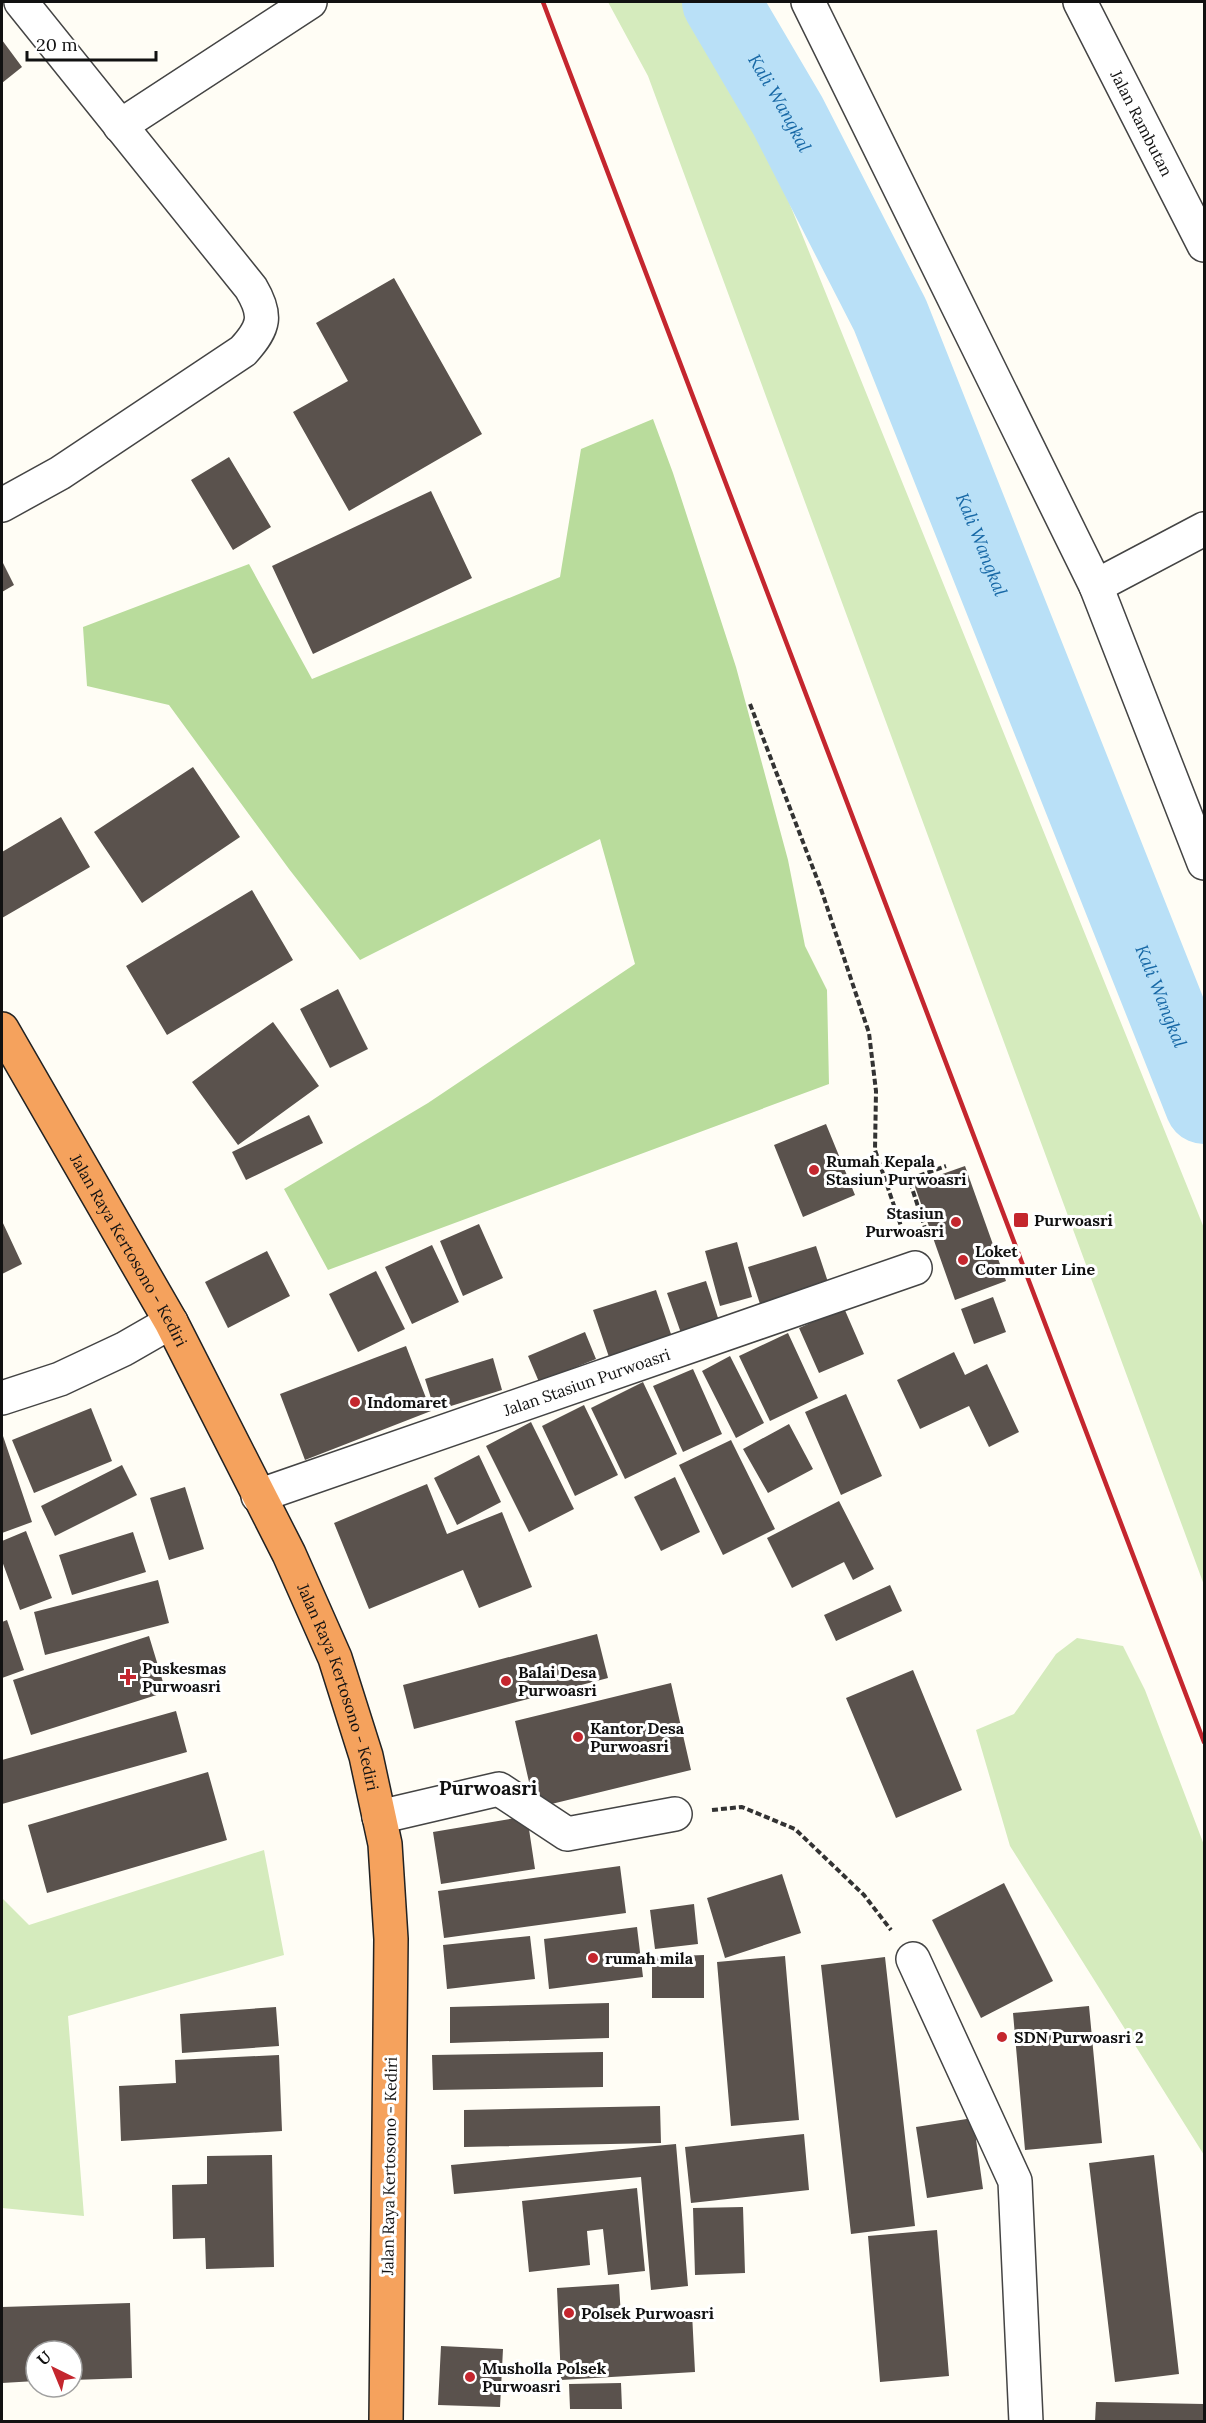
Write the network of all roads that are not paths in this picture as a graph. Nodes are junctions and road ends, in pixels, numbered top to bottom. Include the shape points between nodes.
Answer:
1 (21, 2) edge
2 (310, 2) edge
3 (808, 2) edge
4 (1080, 2) edge
5 (120, 126) junction
6 (1204, 245) edge
7 (2, 505) edge
8 (1204, 529) edge
9 (1096, 586) junction
10 (1204, 863) edge
11 (2, 1029) edge
12 (915, 1268) road end
13 (171, 1322) junction
14 (2, 1398) edge
15 (258, 1496) junction
16 (675, 1814) road end
17 (379, 1817) junction
18 (913, 1959) road end
19 (386, 2421) edge
20 (1026, 2421) edge

1 - 5 street
2 - 5 street
3 - 9 street
4 - 6 street, Jalan Rambutan
5 - 7 street via 251,288 262,312 261,324 243,351 60,473
8 - 9 street
9 - 10 street
11 - 13 highway, Jalan Raya Kertosono - Kediri
12 - 15 street, Jalan Stasiun Purwoasri
13 - 14 street via 60,1378
13 - 15 highway, Jalan Raya Kertosono - Kediri
15 - 17 highway, Jalan Raya Kertosono - Kediri via 289,1554 335,1659 366,1756
16 - 17 street via 567,1834 499,1789
17 - 19 highway, Jalan Raya Kertosono - Kediri via 385,1845 391,1939
18 - 20 street via 1015,2181

